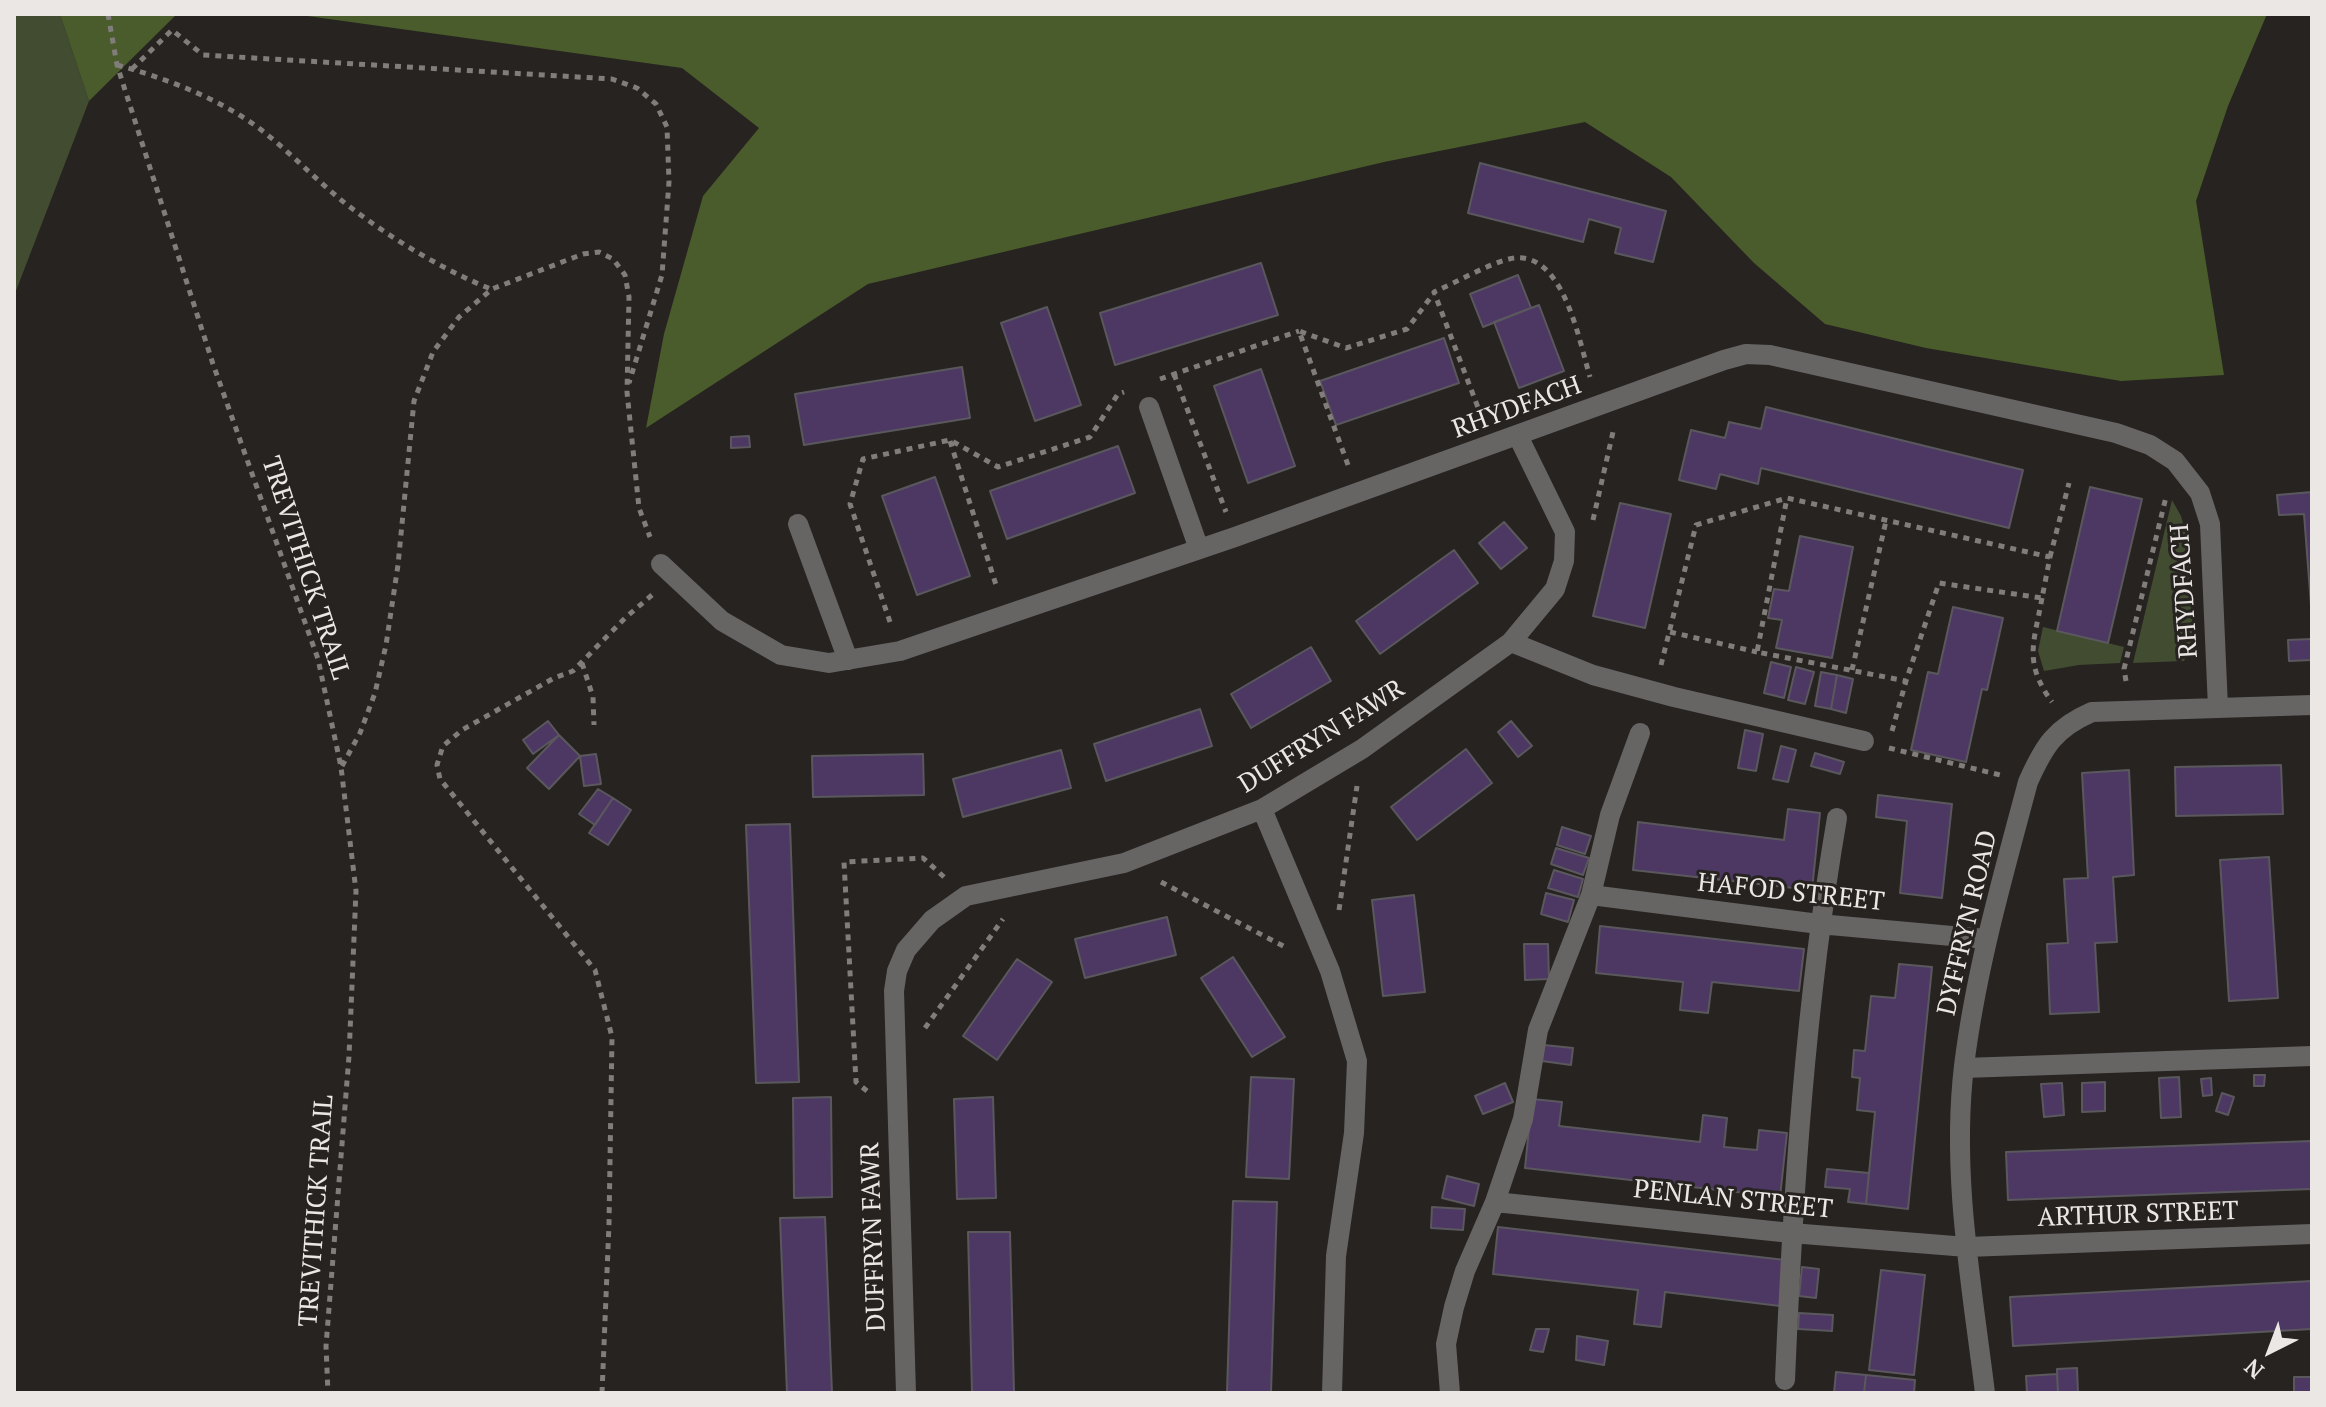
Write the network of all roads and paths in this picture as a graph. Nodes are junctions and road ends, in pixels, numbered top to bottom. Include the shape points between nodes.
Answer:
1 (108, 14) edge
2 (117, 65) junction
3 (132, 69) junction
4 (492, 289) junction
5 (1434, 292) junction
6 (1174, 374) dead end
7 (627, 392) junction
8 (1600, 406) junction
9 (1149, 407) dead end
10 (1518, 436) junction
11 (1492, 445) junction
12 (2175, 461) junction
13 (2069, 483) dead end
14 (1358, 493) junction
15 (1787, 498) junction
16 (1886, 521) junction
17 (798, 524) dead end
18 (1235, 537) junction
19 (1199, 549) junction
20 (2050, 557) junction
21 (668, 570) junction
22 (2042, 598) junction
23 (1005, 614) junction
24 (1670, 632) junction
25 (1511, 642) junction
26 (900, 651) junction
27 (1757, 652) junction
28 (848, 660) junction
29 (582, 663) junction
30 (1852, 670) junction
31 (1906, 681) junction
32 (1654, 692) junction
33 (2312, 705) edge
34 (2218, 708) junction
35 (2129, 710) junction
36 (2069, 722) junction
37 (594, 725) dead end
38 (1640, 733) dead end
39 (1864, 741) joint
40 (1888, 747) junction
41 (341, 767) junction
42 (2028, 782) junction
43 (1262, 809) junction
44 (1837, 818) dead end
45 (1029, 882) junction
46 (1591, 895) junction
47 (1819, 924) junction
48 (1985, 939) junction
49 (2312, 1056) edge
50 (1964, 1068) junction
51 (895, 1072) junction
52 (1495, 1202) junction
53 (1791, 1233) junction
54 (2312, 1234) edge
55 (1967, 1247) junction
56 (1785, 1380) dead end
57 (328, 1393) edge
58 (602, 1393) edge
59 (906, 1393) edge
60 (1332, 1393) edge
61 (1450, 1393) edge
62 (1985, 1393) edge

1 - 2 path, TREVITHICK TRAIL
2 - 3 path
2 - 41 path, TREVITHICK TRAIL via 213,364 318,659
3 - 4 path via 230,110 354,211 461,278
3 - 7 path via 172,30 203,55 612,79 637,88 656,104 667,127 669,182 662,275
4 - 7 path via 583,254 599,252 613,259 625,275 629,297
4 - 41 path via 459,317 433,352 414,401 386,645 375,693
5 - 8 path via 1510,259 1537,263 1560,286
5 - 11 path
5 - 14 path via 1407,329 1346,348 1299,331
6 - 18 path
7 - 21 path via 639,508
8 - 10 street, RHYDFACH
8 - 12 street, RHYDFACH via 1724,360 1770,355 2116,433
9 - 19 street
10 - 11 street, RHYDFACH
10 - 25 street, DUFFRYN FAWR via 1565,532 1564,561 1555,589
11 - 14 street, RHYDFACH
12 - 34 street, RHYDFACH via 2200,493 2210,524
12 - 35 path via 2124,669
13 - 20 path
14 - 18 street, RHYDFACH
15 - 16 path
15 - 24 path via 1696,525
15 - 27 path
16 - 20 path
16 - 30 path
17 - 28 street
18 - 19 street, RHYDFACH
19 - 23 street, RHYDFACH
20 - 22 path
21 - 28 street, RHYDFACH via 722,621 781,655 829,663
21 - 29 path
22 - 31 path via 1939,583
22 - 36 path via 2031,659 2039,684
23 - 26 street, RHYDFACH
23 - 26 path via 950,440 863,459 850,504
24 - 27 path
24 - 32 path
25 - 32 street via 1593,675
25 - 43 street, DUFFRYN FAWR via 1362,749
26 - 28 street, RHYDFACH
27 - 30 path
29 - 37 path via 593,697
29 - 58 path via 462,730 443,746 437,765 440,779 595,970 612,1037
30 - 31 path
31 - 40 path
32 - 39 street
33 - 34 street
34 - 35 street
35 - 36 street via 2092,712
36 - 42 street, DYFFRYN ROAD via 2051,738
38 - 46 street via 1610,815
39 - 40 path
40 - 42 path
41 - 57 path, TREVITHICK TRAIL via 356,891 326,1346
42 - 48 street, DYFFRYN ROAD
43 - 45 street, DUFFRYN FAWR via 1124,863
43 - 60 street via 1330,971 1357,1061 1354,1133 1336,1256
44 - 47 street
45 - 51 path
45 - 51 street, DUFFRYN FAWR via 966,896 932,920 906,950 894,991
46 - 47 street, HAFOD STREET
46 - 52 street via 1538,1030 1523,1119
47 - 48 street, HAFOD STREET
47 - 53 street
48 - 50 street, DYFFRYN ROAD
49 - 50 street
50 - 55 street, DYFFRYN ROAD via 1960,1160
51 - 59 street, DUFFRYN FAWR
52 - 53 street, PENLAN STREET
52 - 61 street via 1454,1307 1446,1344
53 - 55 street, PENLAN STREET
53 - 56 street
54 - 55 street, ARTHUR STREET
55 - 62 street, DYFFRYN ROAD

